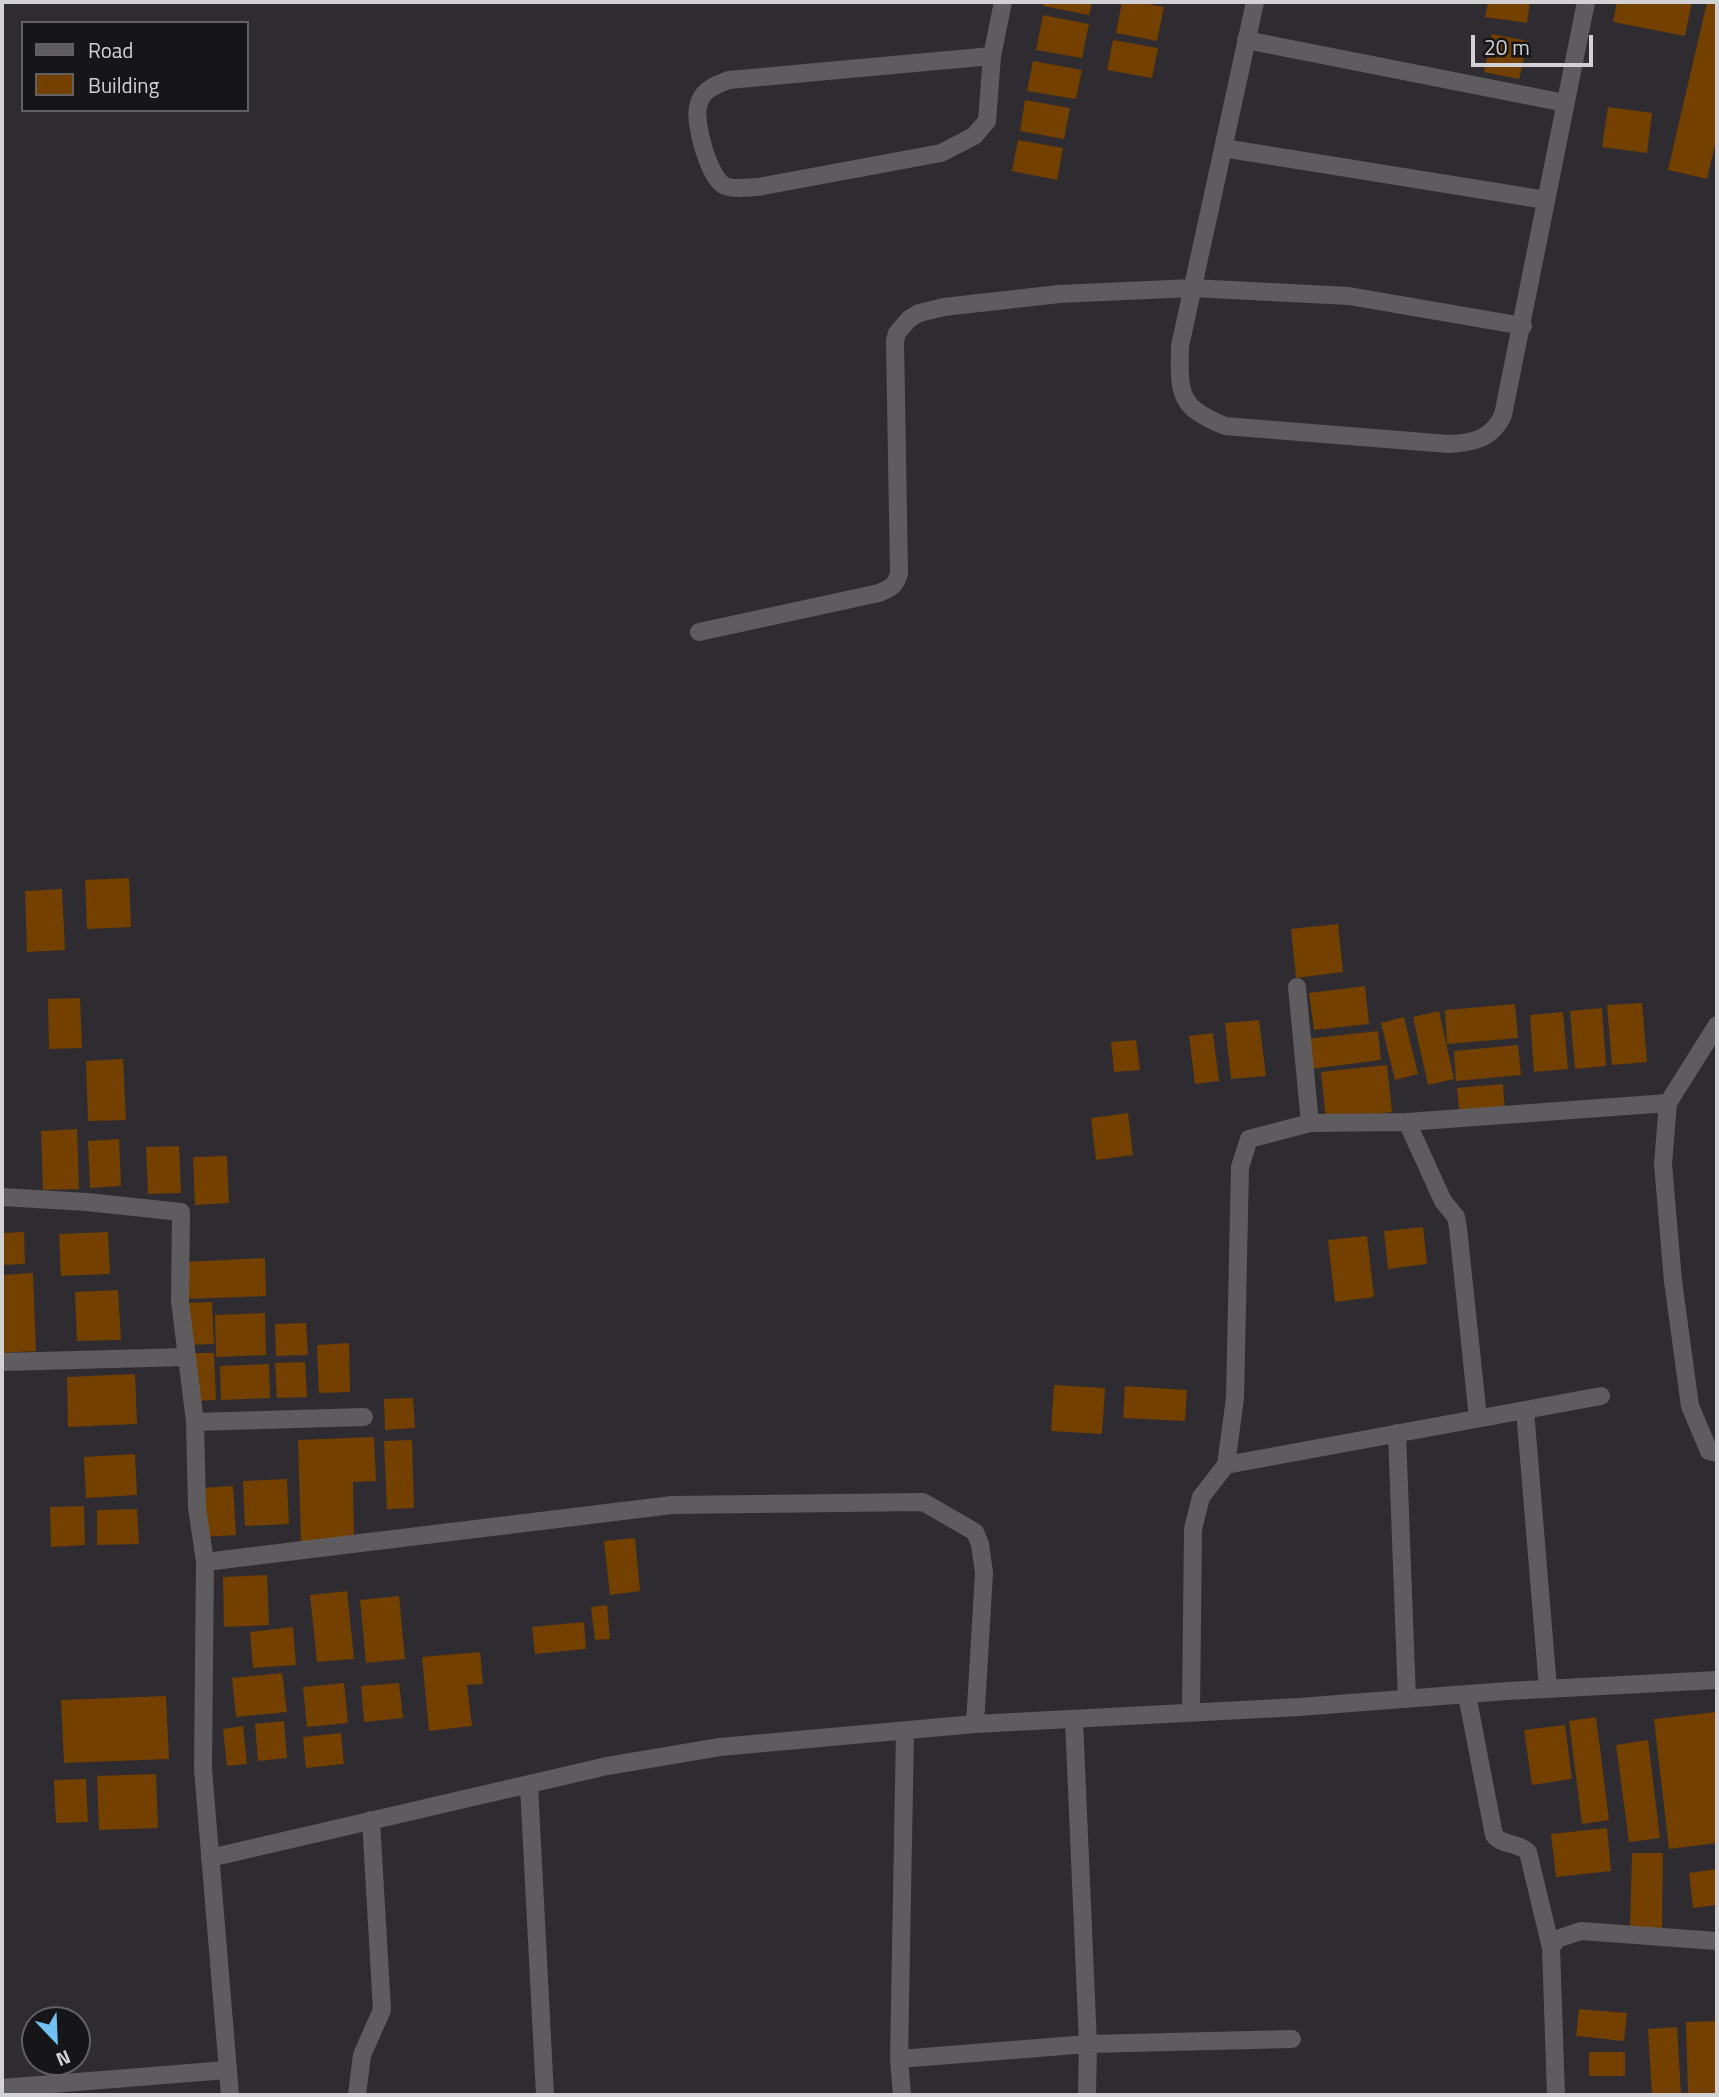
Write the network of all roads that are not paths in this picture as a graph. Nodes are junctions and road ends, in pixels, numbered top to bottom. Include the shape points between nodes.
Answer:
1 (1003, 2) edge
2 (1255, 2) edge
3 (1586, 2) edge
4 (1246, 40) junction
5 (992, 56) junction
6 (1566, 103) junction
7 (1223, 148) junction
8 (1546, 200) junction
9 (1192, 288) junction
10 (1523, 326) junction
11 (699, 632) dead end
12 (1297, 987) dead end
13 (1717, 1025) edge
14 (1668, 1103) junction
15 (1407, 1122) junction
16 (1311, 1123) junction
17 (2, 1197) edge
18 (186, 1357) junction
19 (2, 1362) edge
20 (1601, 1396) dead end
21 (1525, 1410) junction
22 (364, 1417) dead end
23 (1478, 1418) junction
24 (195, 1422) junction
25 (1397, 1433) junction
26 (1717, 1453) edge
27 (1226, 1465) junction
28 (205, 1562) junction
29 (1717, 1680) edge
30 (1548, 1688) junction
31 (1467, 1695) junction
32 (1407, 1699) junction
33 (1191, 1712) junction
34 (1074, 1720) junction
35 (975, 1724) junction
36 (905, 1731) junction
37 (529, 1786) junction
38 (370, 1820) junction
39 (211, 1858) junction
40 (1717, 1941) edge
41 (1550, 1948) junction
42 (1292, 2039) dead end
43 (1088, 2044) junction
44 (899, 2059) junction
45 (227, 2070) junction
46 (2, 2088) edge
47 (230, 2095) edge
48 (357, 2095) edge
49 (545, 2095) edge
50 (902, 2095) edge
51 (1087, 2095) edge
52 (1556, 2095) edge

1 - 5 street
2 - 4 street
3 - 6 street
4 - 6 street
4 - 7 street
5 - 5 street via 729,80 713,86 697,107 709,168 723,186 758,187 941,153 974,136 987,121
6 - 8 street
7 - 8 street
7 - 9 street
8 - 10 street
9 - 10 street via 1349,296
9 - 10 street via 1180,346 1179,382 1187,405 1225,426 1471,443 1490,434 1503,415
9 - 11 street via 1059,294 944,307 909,319 895,341 897,582 879,593
12 - 16 street
13 - 14 street
14 - 15 street
14 - 26 street via 1663,1164 1690,1406 1709,1451
15 - 16 street
15 - 23 street via 1443,1201 1456,1216
16 - 27 street via 1250,1139 1240,1167 1235,1398
17 - 18 street via 181,1212 180,1301
18 - 19 street
18 - 24 street
20 - 21 street
21 - 23 street
21 - 30 street
22 - 24 street
23 - 25 street
24 - 28 street via 197,1507
25 - 27 street
25 - 32 street
27 - 33 street via 1201,1497 1193,1529
28 - 35 street via 672,1505 923,1502 975,1532 980,1544 984,1573
28 - 39 street via 203,1769
29 - 30 street
30 - 31 street
31 - 32 street
31 - 41 street via 1494,1835 1528,1852
32 - 33 street
33 - 34 street
34 - 35 street
34 - 43 street
35 - 36 street
36 - 37 street via 720,1747 607,1766
36 - 44 street
37 - 38 street
37 - 49 street
38 - 39 street
38 - 48 street via 382,2010 362,2055
39 - 45 street
40 - 41 street via 1581,1931 1557,1939
41 - 52 street
42 - 43 street
43 - 44 street
43 - 51 street
44 - 50 street
45 - 46 street
45 - 47 street

